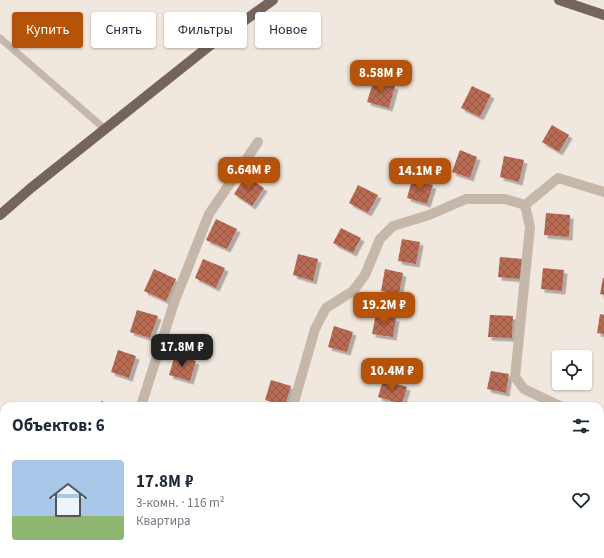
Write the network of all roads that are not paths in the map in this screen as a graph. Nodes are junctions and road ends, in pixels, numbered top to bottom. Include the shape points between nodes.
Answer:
1 (274, 0) edge
2 (559, 0) edge
3 (604, 15) edge
4 (0, 38) edge
5 (106, 130) junction
6 (258, 142) dead end
7 (604, 192) edge
8 (525, 205) junction
9 (0, 215) edge
10 (142, 402) edge
11 (294, 402) edge
12 (552, 402) edge

1 - 5 main road via 208,48
2 - 3 main road
4 - 5 lane
5 - 9 main road
6 - 10 street via 209,214 174,303
7 - 8 street via 558,178
8 - 11 street via 505,199 466,199 429,215 393,226 380,239 365,275 353,291 326,308 315,329
8 - 12 street via 530,227 515,376 524,389

